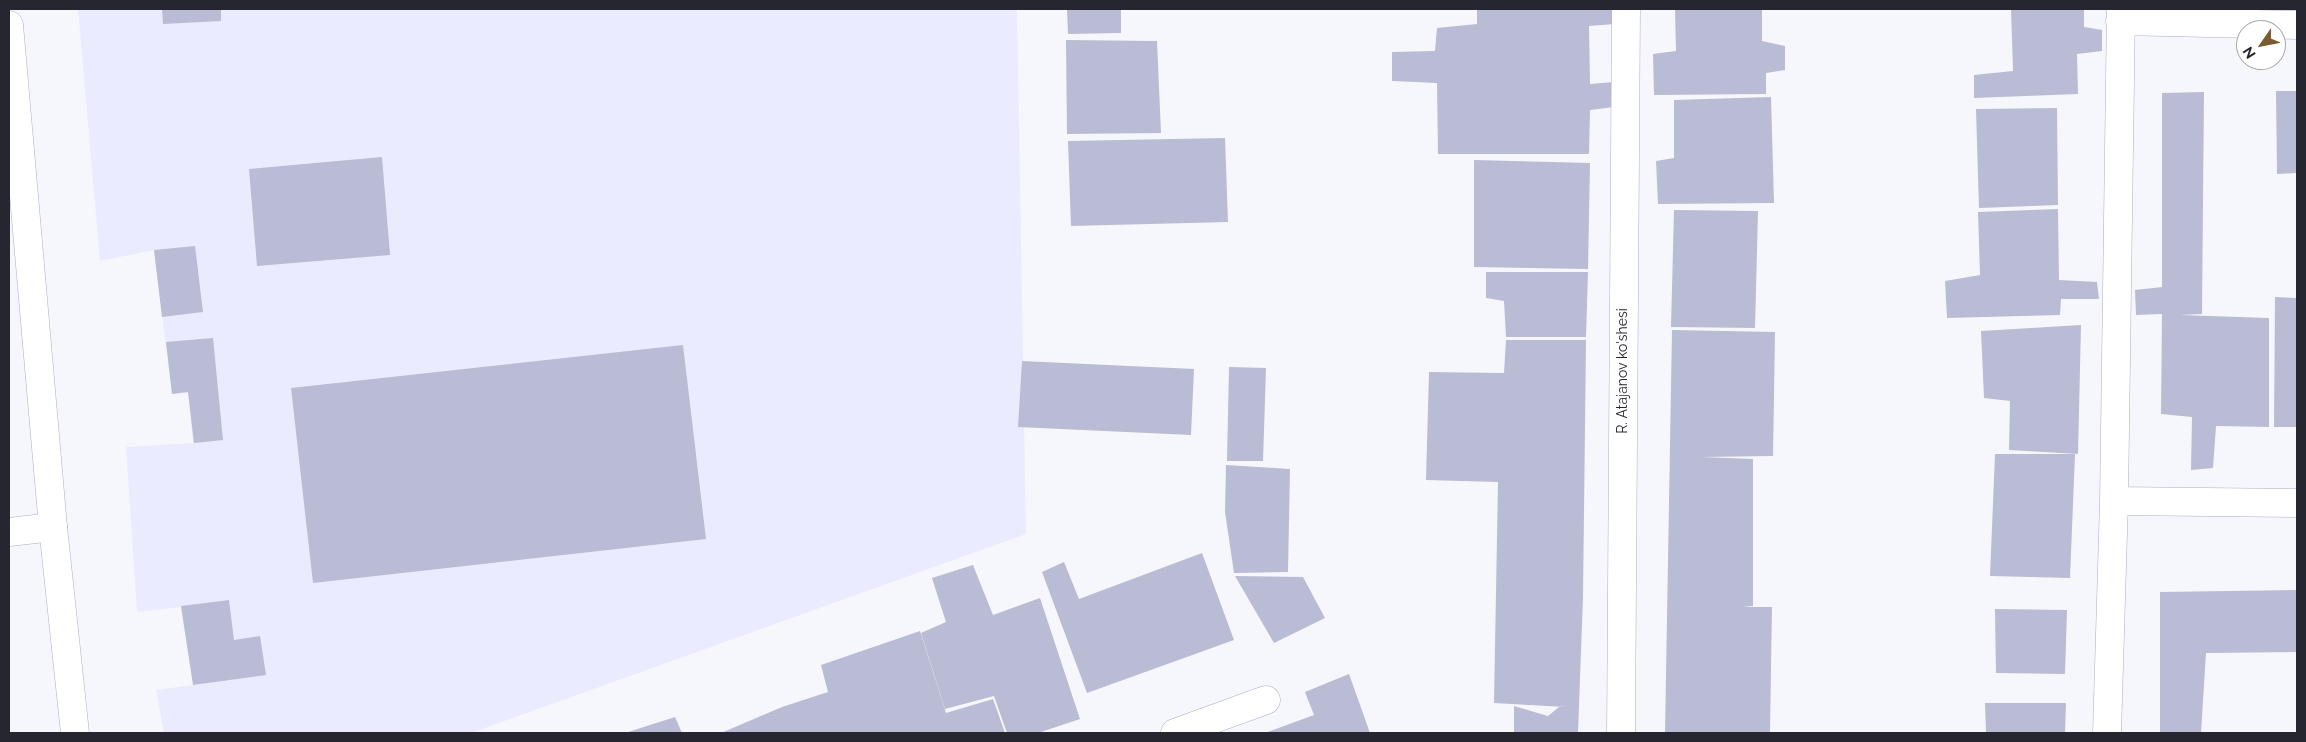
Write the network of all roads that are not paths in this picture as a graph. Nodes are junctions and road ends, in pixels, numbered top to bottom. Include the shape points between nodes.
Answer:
1 (1626, 9) edge
2 (2120, 15) edge
3 (9, 25) edge
4 (2297, 25) edge
5 (2114, 500) junction
6 (2297, 503) edge
7 (53, 527) junction
8 (9, 532) edge
9 (1266, 700) dead end
10 (75, 733) edge
11 (1175, 733) edge
12 (1621, 733) edge
13 (2107, 733) edge

1 - 12 street, R. Atajanov ko'shesi
2 - 4 street
2 - 5 street
3 - 7 street
5 - 6 street
5 - 13 street
7 - 8 street
7 - 10 street
9 - 11 street

